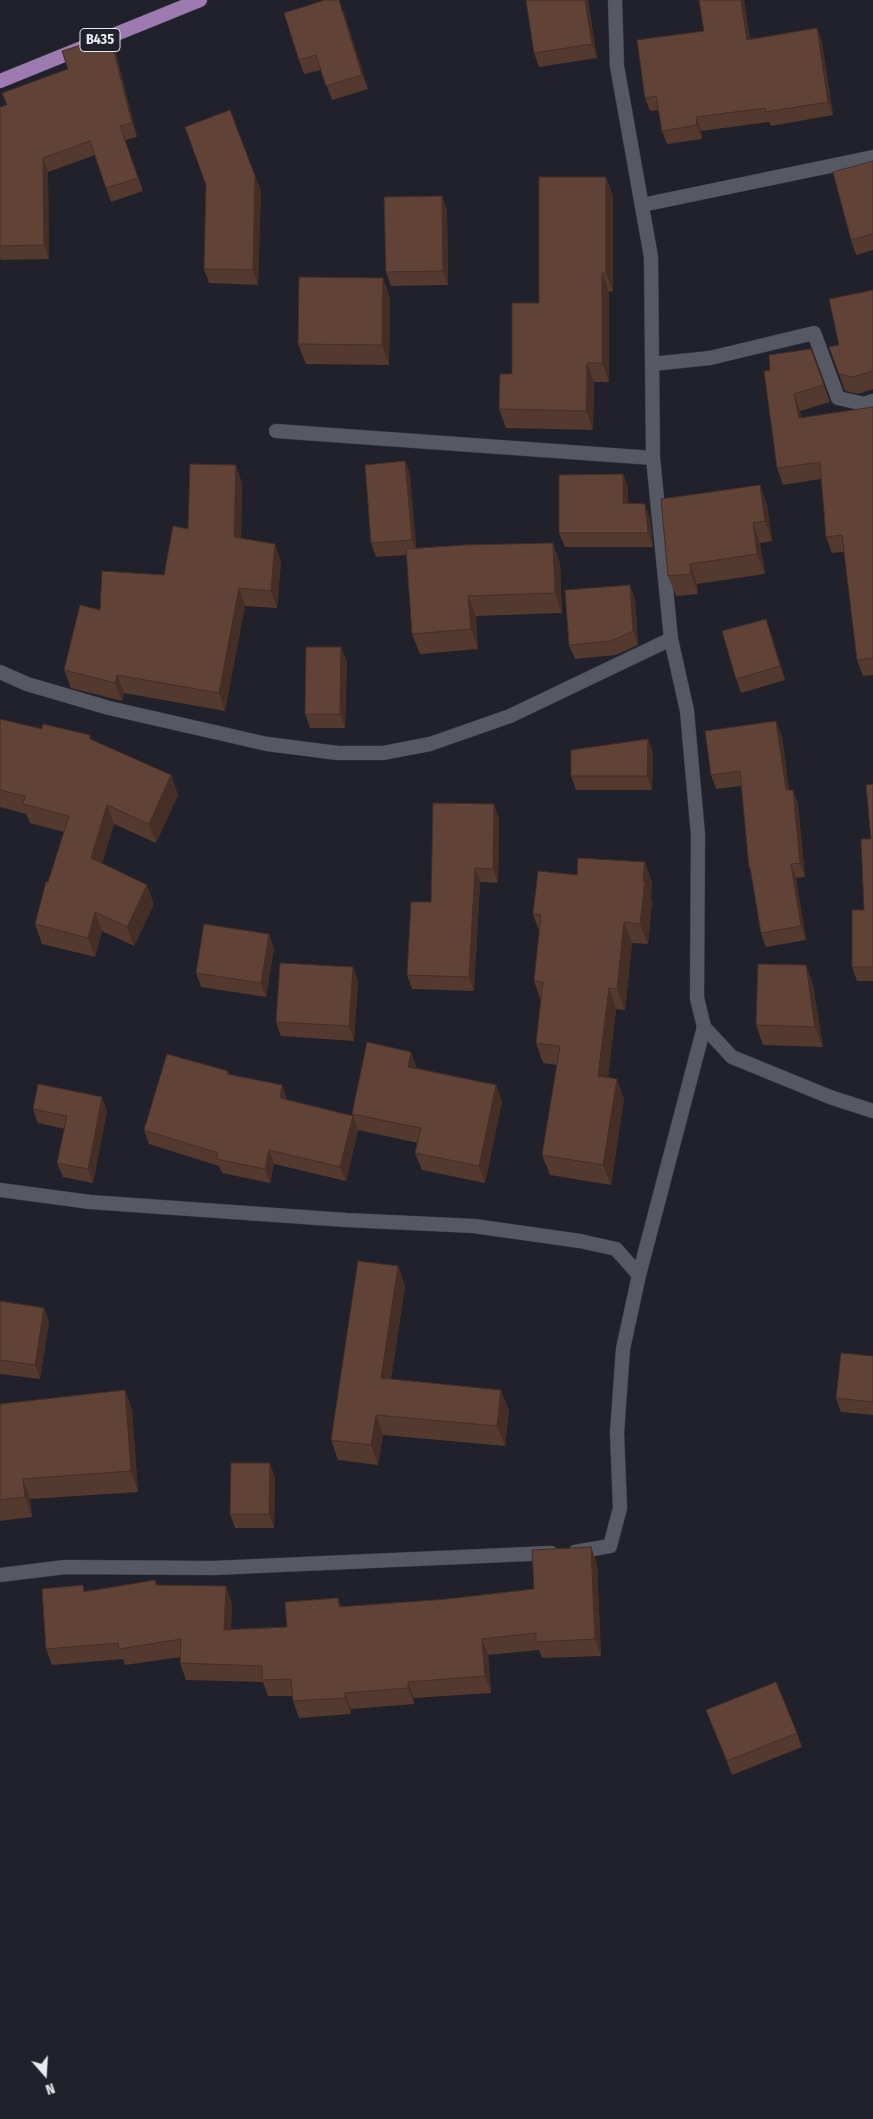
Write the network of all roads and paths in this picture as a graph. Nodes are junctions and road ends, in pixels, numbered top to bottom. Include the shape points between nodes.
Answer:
1 (200, 0) edge
2 (615, 0) edge
3 (0, 81) edge
4 (873, 157) edge
5 (642, 205) junction
6 (652, 364) junction
7 (873, 401) edge
8 (276, 431) dead end
9 (653, 458) junction
10 (671, 639) junction
11 (0, 672) edge
12 (704, 1027) junction
13 (873, 1111) edge
14 (0, 1190) edge
15 (639, 1275) junction
16 (0, 1575) edge

1 - 3 main road, B435
2 - 5 street via 618,66
4 - 5 street
5 - 6 street via 651,257
6 - 7 street via 710,358 814,333 838,398 864,404
6 - 9 street
8 - 9 street
9 - 10 street
10 - 11 street via 510,716 430,744 383,753 338,753 267,744 109,708 27,684
10 - 12 street via 687,711 693,773 698,835 697,998
12 - 13 street via 732,1057
12 - 15 street
14 - 15 street via 100,1202 474,1226 580,1241 616,1250
15 - 16 street via 623,1349 617,1433 620,1508 610,1546 580,1552 213,1568 65,1567

